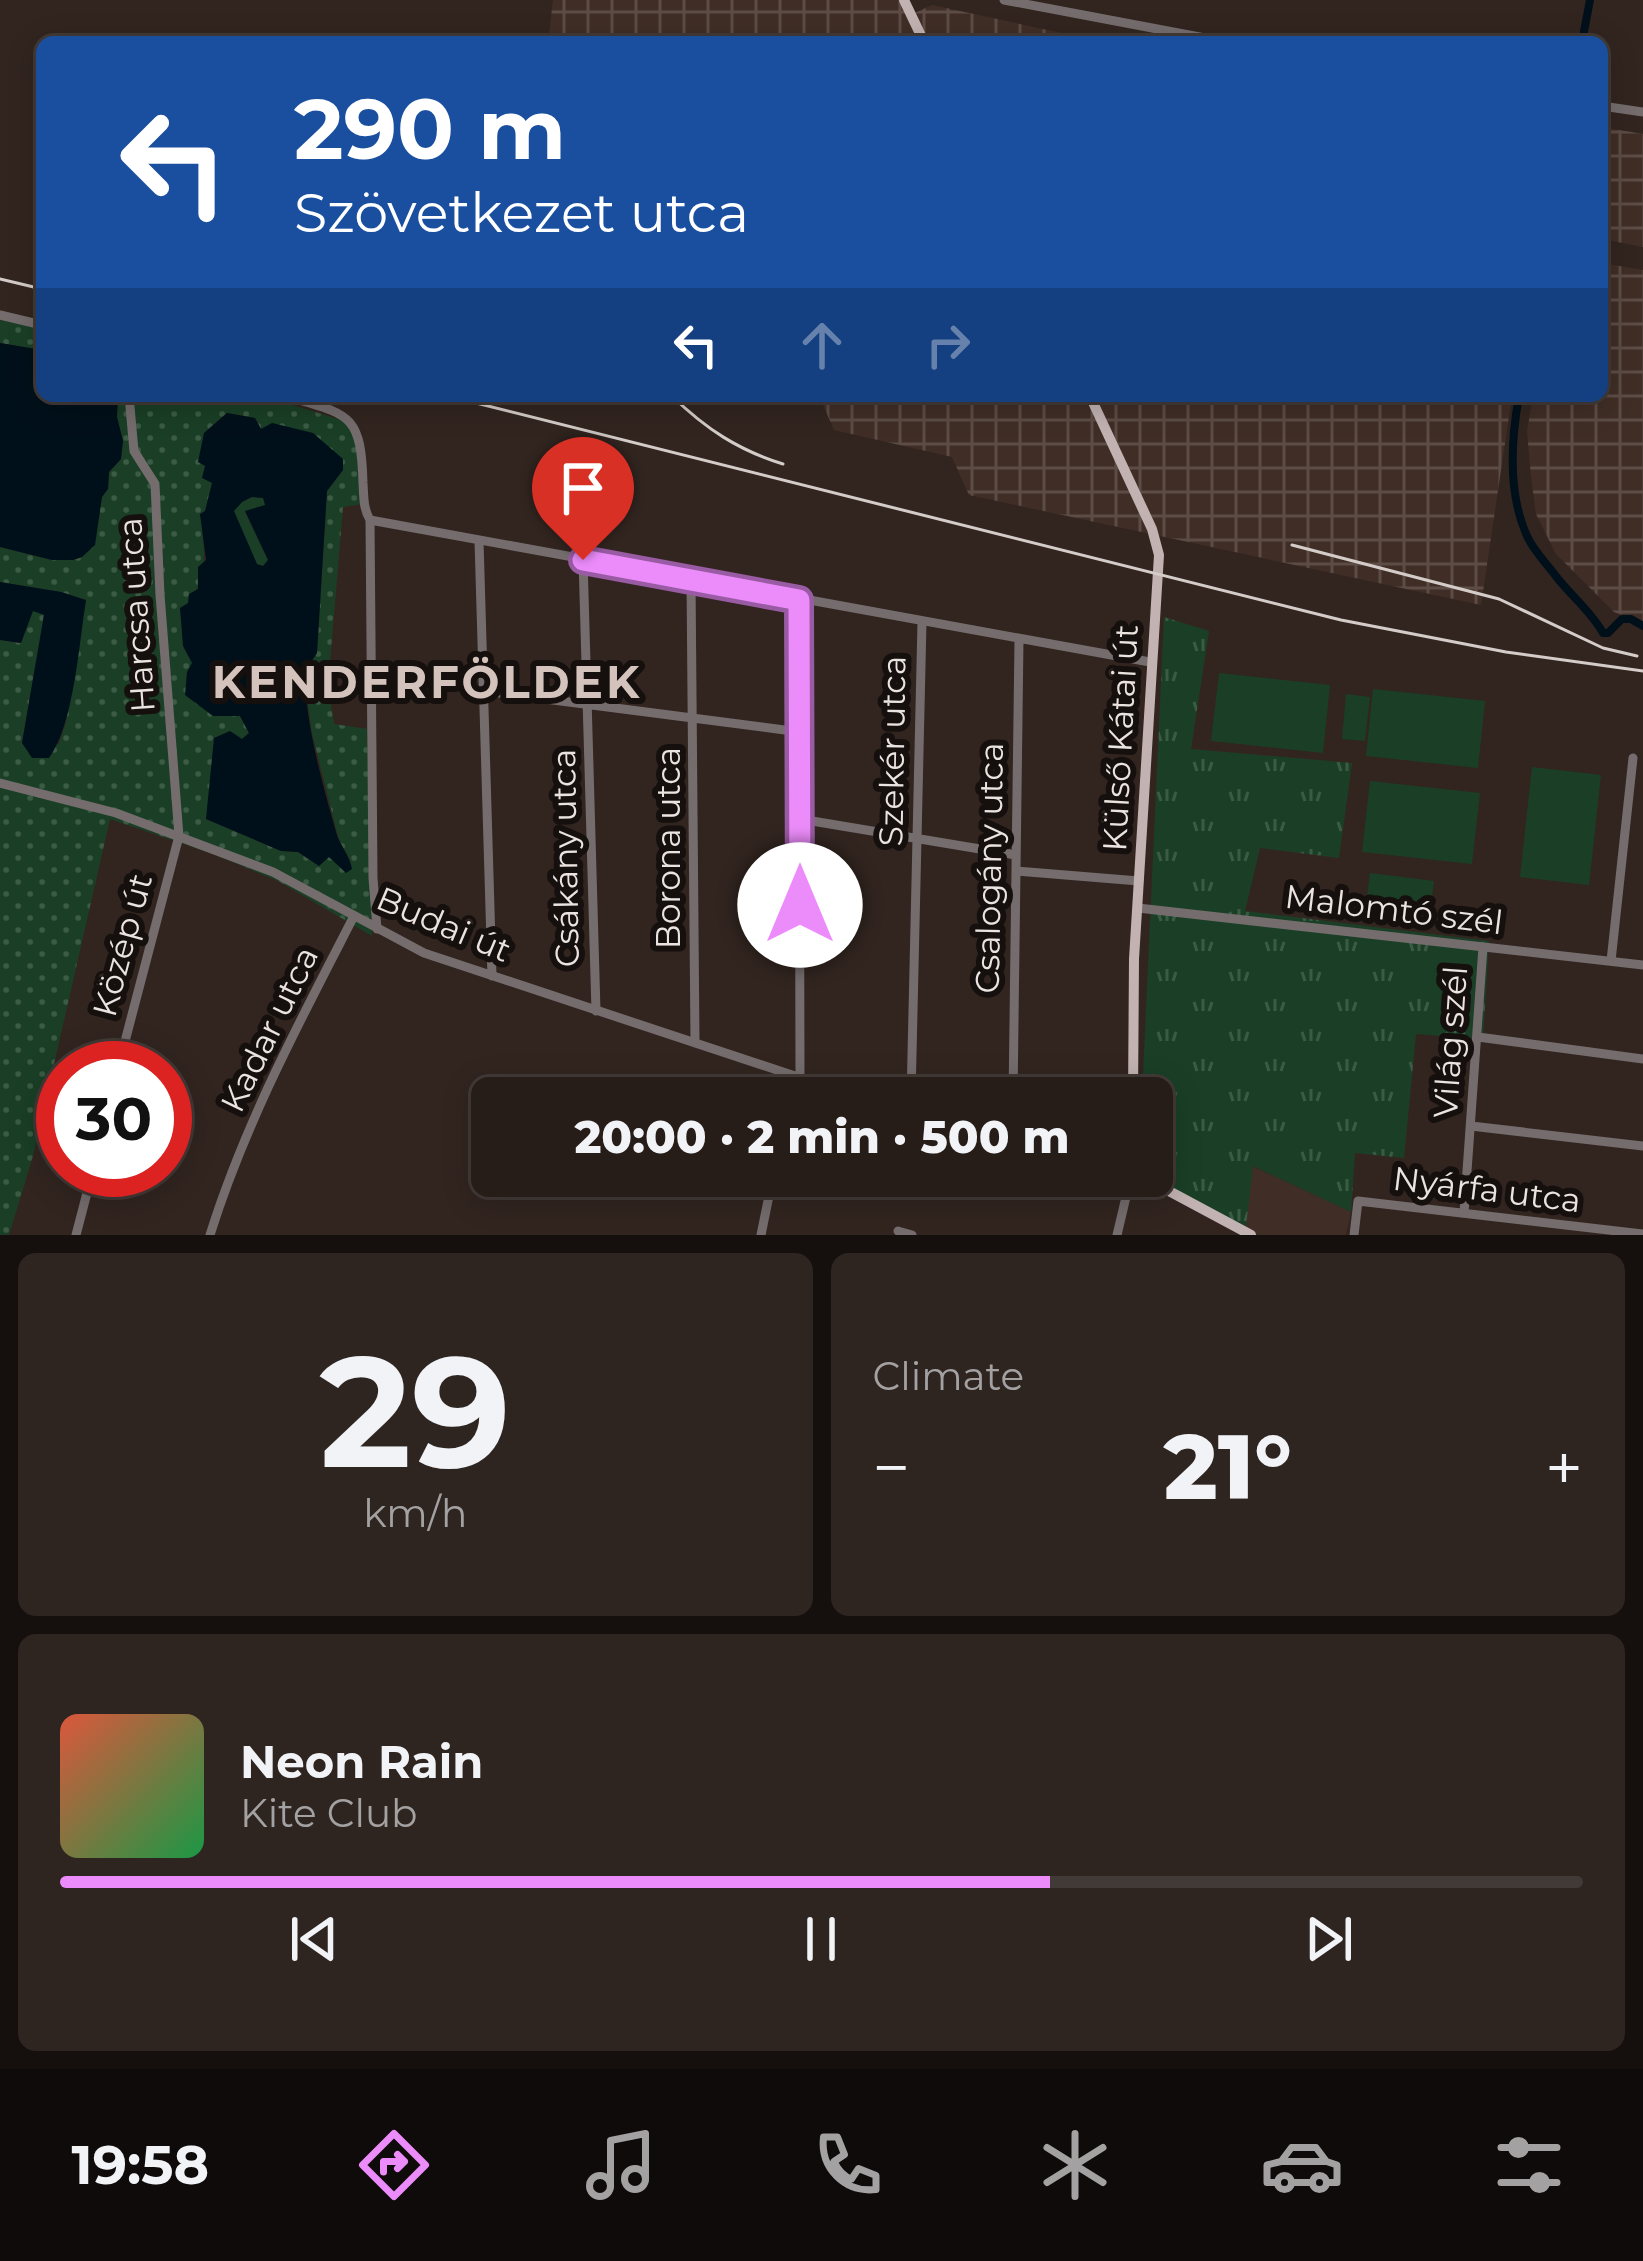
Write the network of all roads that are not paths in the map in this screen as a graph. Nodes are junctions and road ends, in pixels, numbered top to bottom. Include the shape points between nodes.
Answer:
1 (904, 0) edge
2 (1004, 0) edge
3 (921, 36) edge
4 (1194, 36) edge
5 (1608, 107) edge
6 (1643, 112) edge
7 (0, 315) edge
8 (36, 324) edge
9 (130, 402) edge
10 (306, 402) edge
11 (1093, 402) edge
12 (370, 520) junction
13 (479, 541) junction
14 (583, 560) junction
15 (692, 579) junction
16 (799, 600) junction
17 (922, 622) junction
18 (1019, 640) junction
19 (1150, 662) junction
20 (484, 691) junction
21 (588, 704) junction
22 (694, 718) junction
23 (800, 732) junction
24 (1633, 758) dead end
25 (0, 783) edge
26 (800, 819) junction
27 (179, 836) junction
28 (917, 836) junction
29 (1016, 855) junction
30 (1016, 871) junction
31 (1139, 881) junction
32 (1138, 908) junction
33 (354, 916) junction
34 (376, 929) junction
35 (1484, 947) junction
36 (1611, 961) junction
37 (1643, 964) edge
38 (492, 976) junction
39 (596, 1011) junction
40 (1478, 1037) junction
41 (125, 1041) edge
42 (695, 1043) junction
43 (1643, 1059) edge
44 (797, 1077) edge
45 (803, 1077) edge
46 (911, 1077) edge
47 (1013, 1077) edge
48 (1133, 1077) edge
49 (1471, 1126) junction
50 (1643, 1147) edge
51 (1173, 1193) edge
52 (86, 1197) edge
53 (769, 1197) edge
54 (1126, 1197) edge
55 (1464, 1213) junction
56 (898, 1231) dead end
57 (1643, 1234) edge
58 (76, 1235) edge
59 (210, 1235) edge
60 (761, 1235) edge
61 (912, 1235) edge
62 (1117, 1235) edge
63 (1251, 1235) edge
64 (1354, 1235) edge

1 - 3 main road
2 - 4 street
5 - 6 street
7 - 8 street
9 - 27 street, Harcsa utca via 134,451 155,484
10 - 12 street via 349,420 362,446
11 - 19 main road, Külső Kátai út via 1159,549
12 - 13 street
12 - 34 street
13 - 14 street
13 - 20 street
14 - 15 street
14 - 21 street, Csákány utca
15 - 16 street
15 - 22 street, Borona utca
16 - 17 street
16 - 23 street
17 - 18 street
17 - 28 street, Szekér utca
18 - 19 street
18 - 29 street, Csalogány utca
19 - 31 main road, Külső Kátai út
20 - 21 street
20 - 38 street
21 - 22 street
21 - 39 street, Csákány utca
22 - 23 street
22 - 42 street, Borona utca
23 - 26 street
24 - 36 street
25 - 27 street, Budai út
26 - 28 street
26 - 45 street
27 - 33 street, Budai út via 273,872
27 - 41 street, Közép út
28 - 29 street
28 - 46 street, Szekér utca
29 - 30 street, Csalogány utca
30 - 31 street
30 - 47 street, Csalogány utca
31 - 32 main road, Külső Kátai út
32 - 35 street, Malomtó szél
32 - 48 main road, Külső Kátai út
33 - 34 street, Budai út
33 - 59 street, Kadar utca via 278,1064
34 - 38 street, Budai út
35 - 36 street, Malomtó szél
35 - 40 street, Világ szél
36 - 37 street, Malomtó szél
38 - 39 street, Budai út
39 - 42 street, Budai út
40 - 43 street
40 - 49 street, Világ szél
42 - 44 street, Budai út
49 - 50 street
49 - 55 street, Világ szél
51 - 63 main road
52 - 58 street
53 - 60 street
54 - 62 street
55 - 57 street, Nyárfa utca
55 - 64 street, Nyárfa utca via 1358,1201
56 - 61 street

